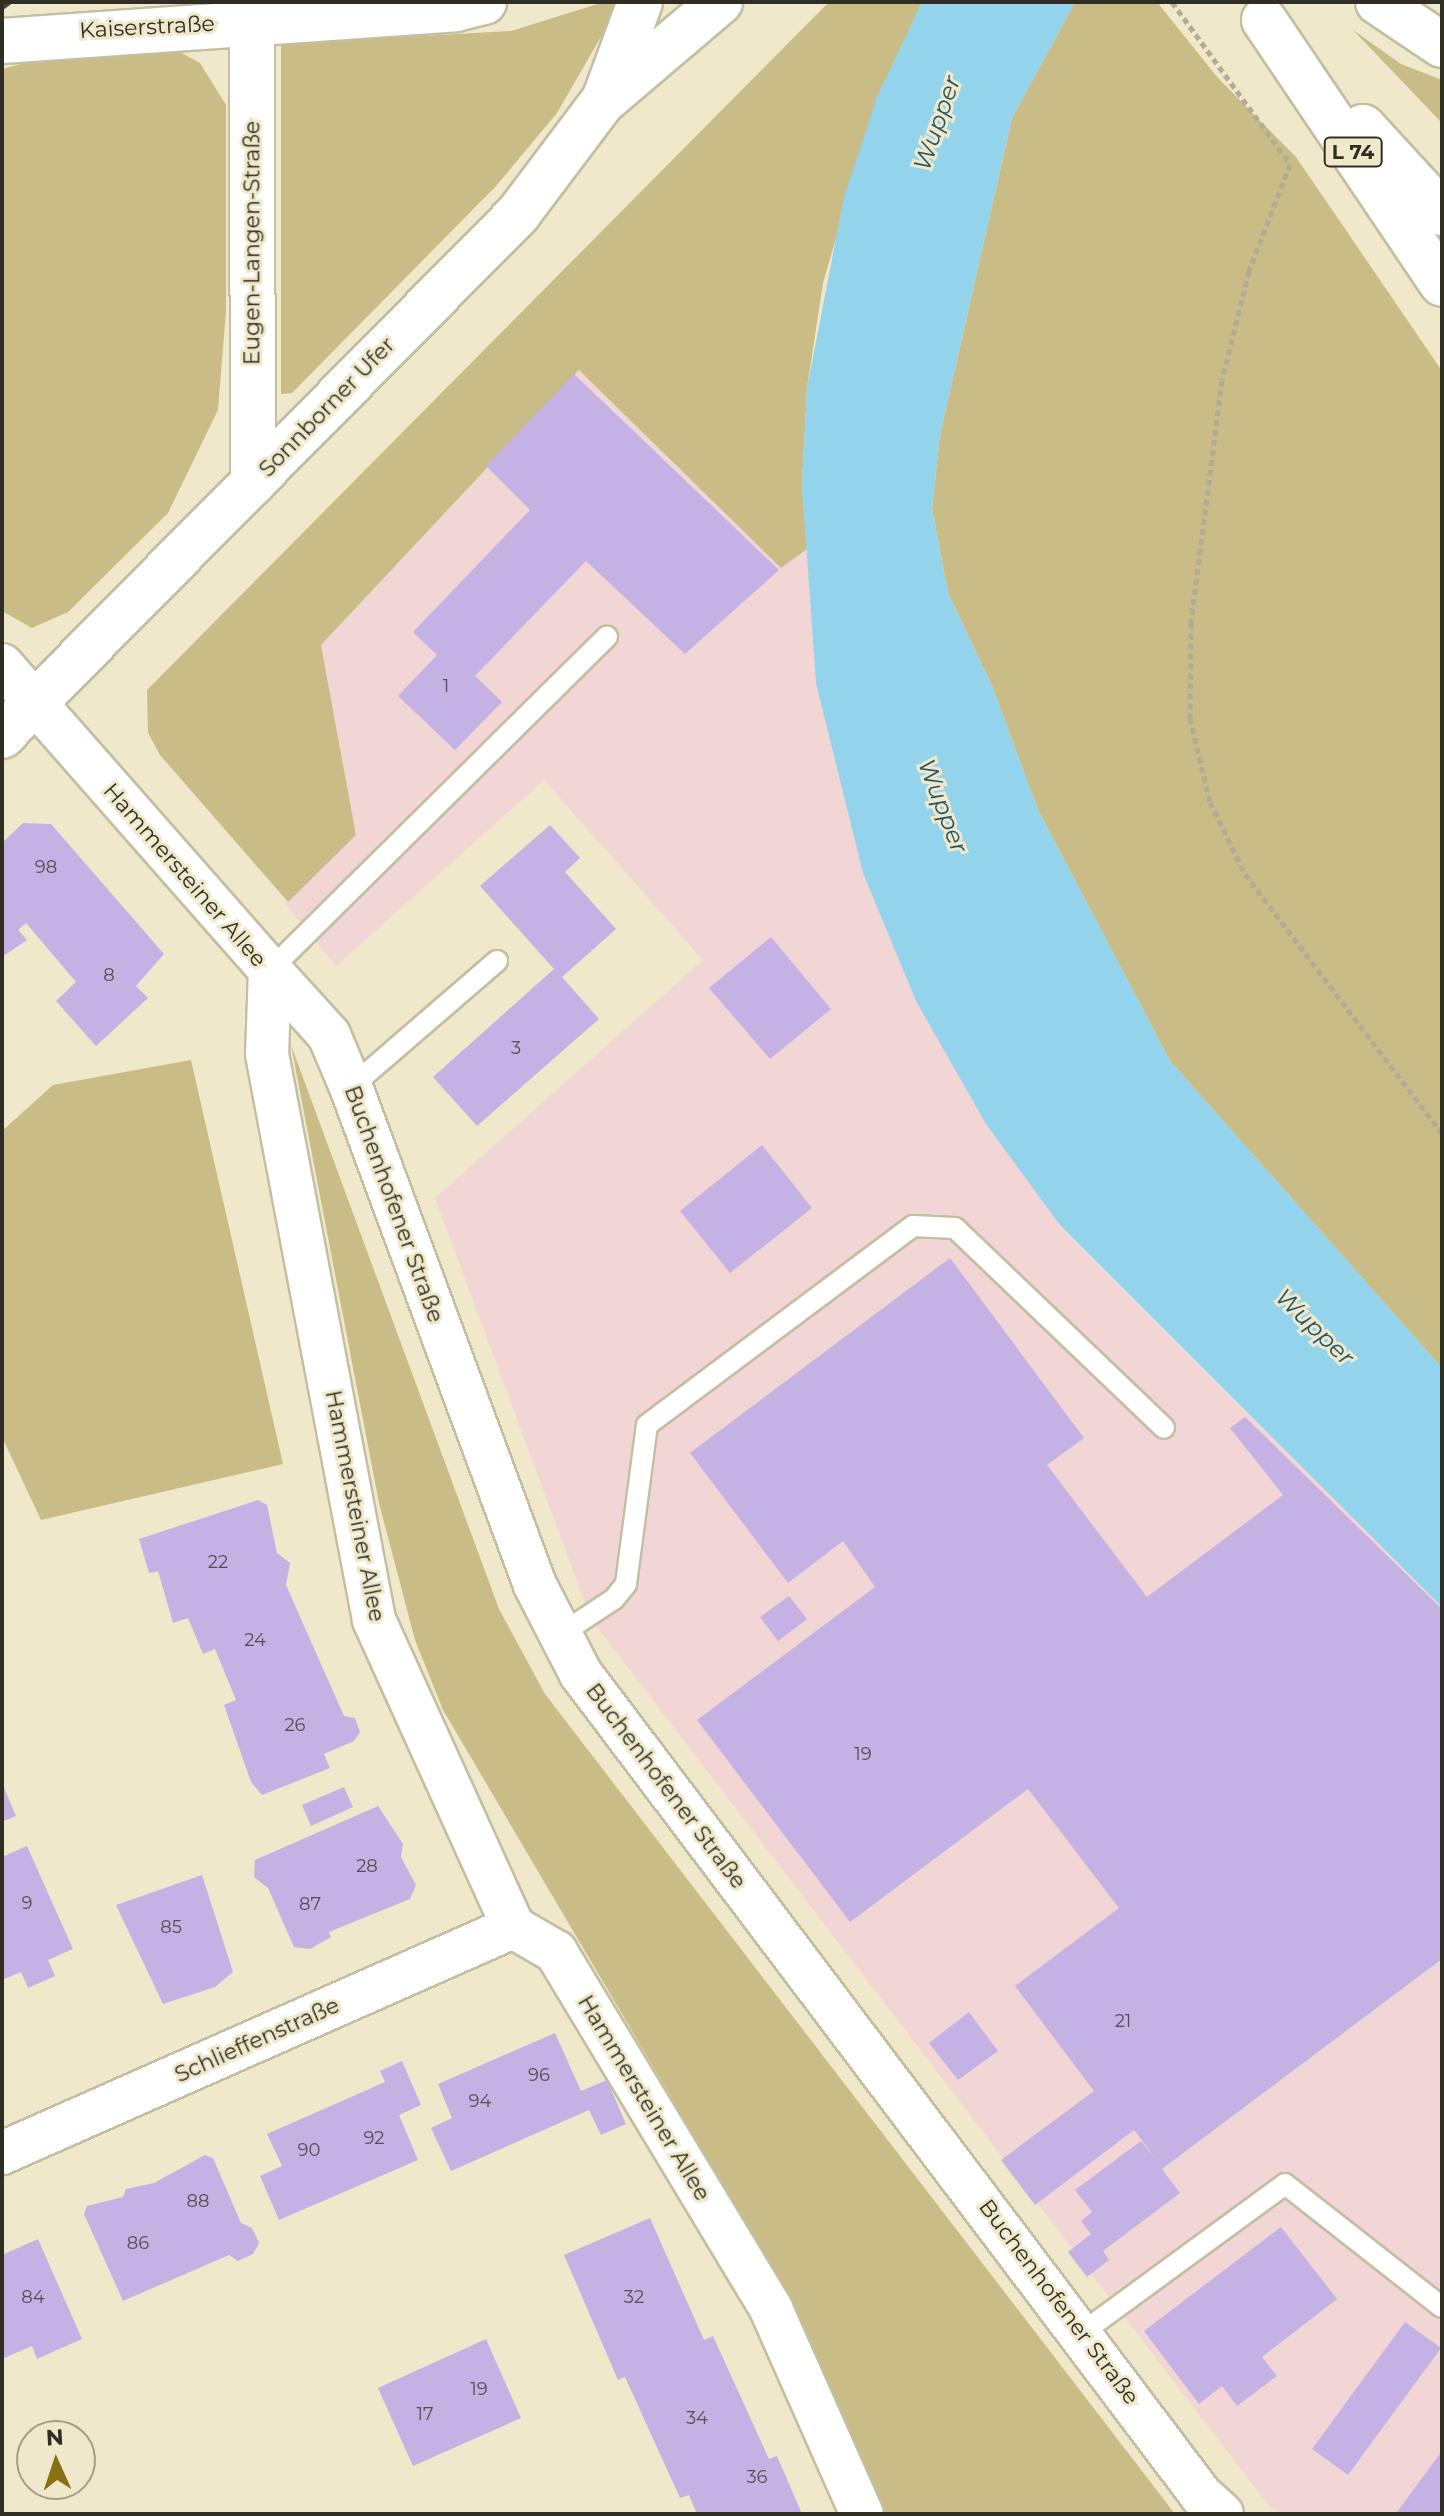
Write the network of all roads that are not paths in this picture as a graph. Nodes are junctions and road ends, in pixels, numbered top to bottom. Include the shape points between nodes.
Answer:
1 (484, 2) edge
2 (640, 2) edge
3 (720, 2) edge
4 (1378, 2) edge
5 (252, 11) edge
6 (1256, 11) edge
7 (2, 41) edge
8 (1442, 45) edge
9 (604, 100) junction
10 (1442, 213) edge
11 (1442, 284) edge
12 (253, 483) junction
13 (607, 637) dead end
14 (2, 665) edge
15 (35, 703) junction
16 (2, 736) edge
17 (497, 961) dead end
18 (270, 970) junction
19 (351, 1087) junction
20 (1164, 1428) dead end
21 (558, 1636) junction
22 (513, 1927) junction
23 (2, 2152) edge
24 (1442, 2307) edge
25 (1083, 2332) junction
26 (862, 2514) edge
27 (1222, 2514) edge

1 - 5 main road, Kaiserstraße via 412,13
2 - 9 main road, Sonnborner Ufer
3 - 9 main road, Sonnborner Ufer
4 - 8 main road
5 - 7 main road, Kaiserstraße
5 - 12 main road, Eugen-Langen-Straße
6 - 10 main road
6 - 11 main road, L 74
9 - 12 main road, Sonnborner Ufer via 518,214
12 - 15 main road, Sonnborner Ufer
13 - 18 lane
14 - 15 street, Hammersteiner Allee
15 - 16 main road, Sonnborner Ufer
15 - 18 street, Hammersteiner Allee
17 - 19 lane
18 - 19 street, Buchenhofener Straße via 329,1035
18 - 22 street, Hammersteiner Allee via 267,1054 374,1620
19 - 21 street, Buchenhofener Straße
20 - 21 lane via 955,1228 913,1226 647,1425 626,1584 614,1599
21 - 25 street, Buchenhofener Straße via 581,1674
22 - 23 street, Schlieffenstraße
22 - 26 street, Hammersteiner Allee via 556,1952 771,2309
24 - 25 lane via 1285,2184
25 - 27 street, Buchenhofener Straße via 1201,2495

